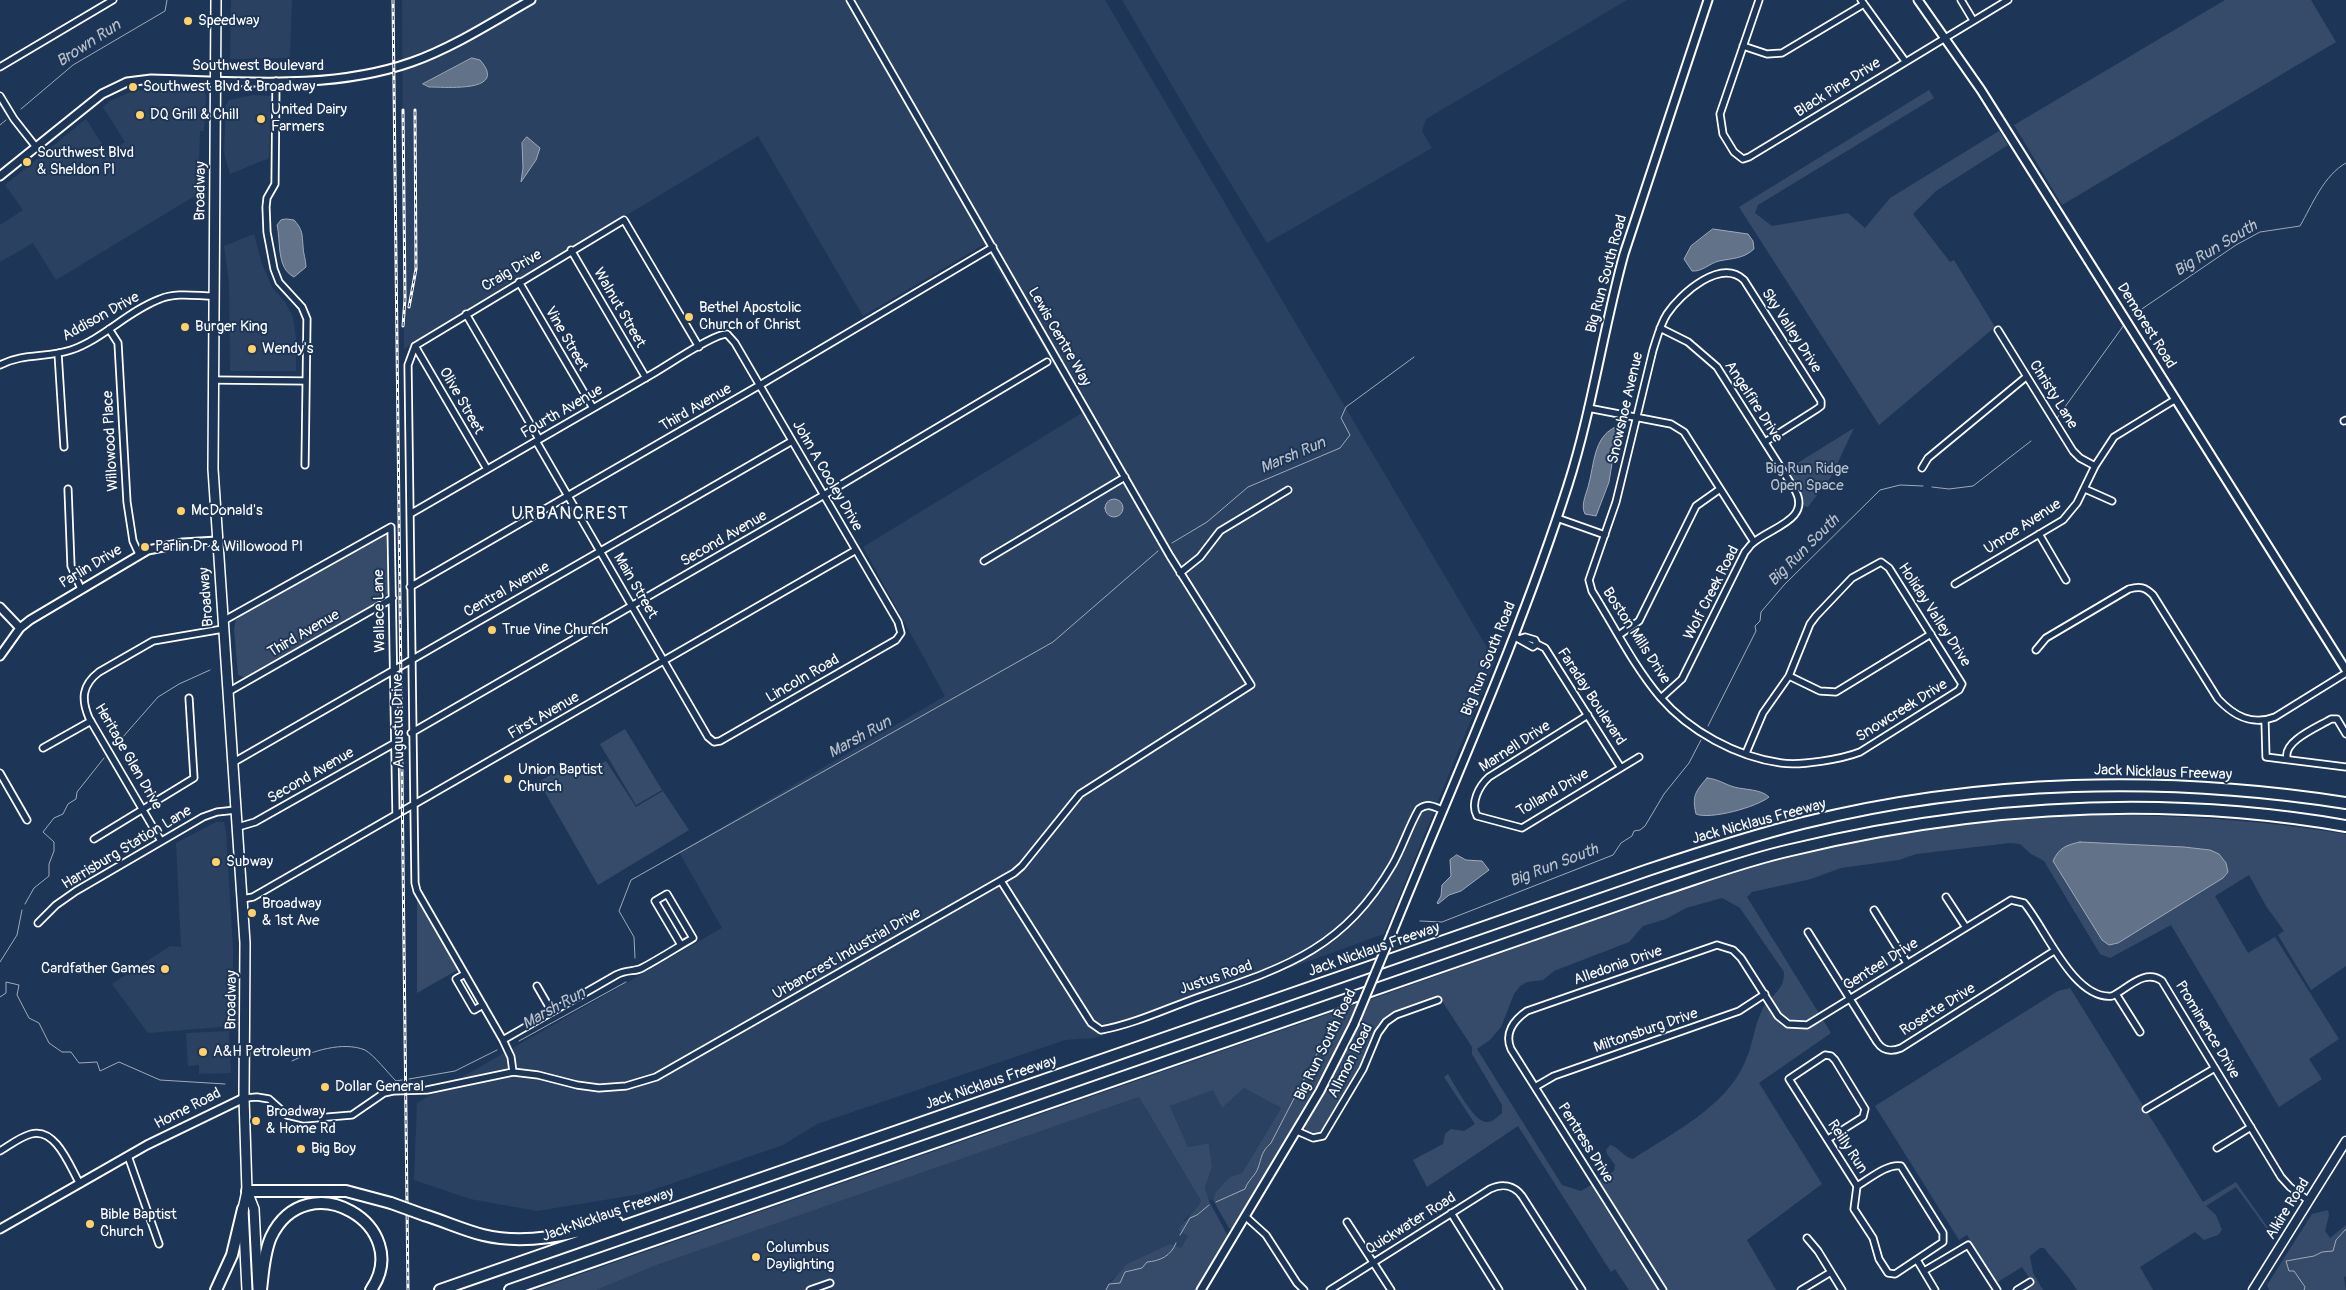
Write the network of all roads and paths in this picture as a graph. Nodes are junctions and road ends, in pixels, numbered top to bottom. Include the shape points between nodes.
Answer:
1 (113, 0) edge
2 (216, 0) edge
3 (531, 0) edge
4 (850, 0) edge
5 (1708, 0) edge
6 (1759, 0) edge
7 (1918, 0) edge
8 (1961, 0) edge
9 (2008, 0) edge
10 (1863, 2) edge
11 (1973, 20) junction
12 (1945, 37) junction
13 (1743, 46) junction
14 (1905, 61) junction
15 (0, 67) edge
16 (216, 81) junction
17 (276, 81) junction
18 (0, 96) edge
19 (36, 147) junction
20 (0, 176) edge
21 (993, 247) junction
22 (571, 250) junction
23 (1735, 273) joint
24 (519, 282) junction
25 (213, 296) junction
26 (466, 314) junction
27 (1660, 328) junction
28 (108, 329) junction
29 (1998, 330) dead end
30 (727, 334) joint
31 (414, 346) junction
32 (699, 347) junction
33 (58, 353) junction
34 (1047, 362) dead end
35 (0, 365) edge
36 (2026, 377) junction
37 (646, 378) junction
38 (213, 380) junction
39 (306, 381) junction
40 (760, 385) junction
41 (2176, 400) junction
42 (593, 408) junction
43 (1588, 408) junction
44 (1637, 417) junction
45 (537, 440) junction
46 (792, 441) junction
47 (1765, 442) junction
48 (64, 447) dead end
49 (304, 465) dead end
50 (2095, 466) junction
51 (1922, 468) dead end
52 (487, 469) junction
53 (1125, 477) junction
54 (68, 489) dead end
55 (1720, 489) junction
56 (2085, 489) junction
57 (1288, 490) dead end
58 (824, 495) junction
59 (568, 496) junction
60 (2112, 501) dead end
61 (1798, 511) joint
62 (410, 514) junction
63 (1557, 518) junction
64 (2039, 534) junction
65 (1604, 535) junction
66 (217, 541) junction
67 (1754, 542) junction
68 (856, 550) junction
69 (600, 551) junction
70 (139, 554) junction
71 (984, 561) dead end
72 (1180, 573) junction
73 (2066, 580) dead end
74 (1955, 584) dead end
75 (410, 587) junction
76 (1590, 588) joint
77 (81, 589) junction
78 (392, 598) junction
79 (632, 606) junction
80 (0, 607) edge
81 (223, 625) junction
82 (20, 628) junction
83 (902, 633) joint
84 (1930, 634) junction
85 (1619, 635) junction
86 (1516, 638) junction
87 (2036, 650) dead end
88 (0, 656) edge
89 (410, 660) junction
90 (664, 661) junction
91 (394, 670) junction
92 (2346, 670) edge
93 (1789, 676) junction
94 (1962, 684) joint
95 (1251, 685) joint
96 (228, 692) junction
97 (189, 698) dead end
98 (1661, 698) junction
99 (1588, 715) junction
100 (91, 720) junction
101 (2265, 721) junction
102 (411, 733) junction
103 (2346, 734) edge
104 (1707, 736) joint
105 (395, 742) junction
106 (714, 742) joint
107 (43, 748) dead end
108 (1746, 753) junction
109 (1639, 757) dead end
110 (2287, 758) junction
111 (234, 762) junction
112 (2346, 766) edge
113 (1621, 768) junction
114 (0, 773) edge
115 (2346, 803) edge
116 (414, 805) junction
117 (143, 810) junction
118 (236, 810) junction
119 (1442, 810) junction
120 (1476, 813) joint
121 (396, 815) junction
122 (28, 820) dead end
123 (2346, 826) edge
124 (238, 827) junction
125 (94, 839) dead end
126 (162, 842) junction
127 (1001, 881) junction
128 (1946, 897) dead end
129 (242, 899) junction
130 (1874, 910) dead end
131 (38, 923) dead end
132 (1965, 926) junction
133 (1808, 932) dead end
134 (681, 945) junction
135 (1717, 945) joint
136 (2054, 951) junction
137 (1907, 963) junction
138 (465, 974) junction
139 (537, 986) dead end
140 (1765, 994) junction
141 (2116, 994) junction
142 (1850, 999) junction
143 (1438, 1000) dead end
144 (483, 1005) junction
145 (1527, 1010) joint
146 (552, 1012) junction
147 (2140, 1032) dead end
148 (503, 1040) junction
149 (2215, 1068) junction
150 (512, 1072) junction
151 (1535, 1087) junction
152 (396, 1090) joint
153 (244, 1098) junction
154 (2146, 1109) dead end
155 (2251, 1127) junction
156 (1297, 1131) junction
157 (1828, 1139) junction
158 (2346, 1142) edge
159 (2217, 1148) dead end
160 (0, 1151) edge
161 (128, 1156) junction
162 (80, 1184) junction
163 (1858, 1186) junction
164 (247, 1191) junction
165 (702, 1198) junction
166 (2309, 1201) junction
167 (244, 1209) junction
168 (1451, 1214) junction
169 (1245, 1216) junction
170 (1348, 1222) dead end
171 (0, 1229) edge
172 (1806, 1238) dead end
173 (160, 1244) dead end
174 (1917, 1260) junction
175 (1373, 1263) junction
176 (1831, 1272) junction
177 (1924, 1272) junction
178 (2030, 1282) dead end
179 (830, 1283) dead end
180 (216, 1290) edge
181 (247, 1290) edge
182 (259, 1290) edge
183 (370, 1290) edge
184 (440, 1290) edge
185 (510, 1290) edge
186 (810, 1290) edge
187 (1200, 1290) edge
188 (1304, 1290) edge
189 (1330, 1290) edge
190 (1391, 1290) edge
191 (1499, 1290) edge
192 (1582, 1290) edge
193 (1662, 1290) edge
194 (1801, 1290) edge
195 (1842, 1290) edge
196 (1935, 1290) edge
197 (1996, 1290) edge
198 (2017, 1290) edge
199 (2253, 1290) edge

1 - 15 street
2 - 16 main road, Broadway
3 - 17 street, Southwest Boulevard via 447,48 412,62 350,78
4 - 21 street, Lewis Centre Way
5 - 43 street, Big Run South Road via 1624,254
6 - 13 street
7 - 12 street, Demorest Road
8 - 11 street
9 - 11 street, Black Pine Drive
10 - 13 street via 1782,53 1767,54
10 - 14 street
11 - 12 street, Black Pine Drive
12 - 14 street, Black Pine Drive
12 - 41 street, Demorest Road
13 - 14 street, Black Pine Drive via 1719,121 1728,143 1743,159
16 - 17 street, Southwest Boulevard
16 - 19 street, Southwest Boulevard via 151,79 118,86 102,94
16 - 25 main road, Broadway
17 - 39 street via 275,184 267,198 267,232 276,276 302,307 307,319
18 - 19 street
19 - 20 street, Southwest Boulevard
21 - 40 street, Third Avenue
21 - 53 street, Lewis Centre Way
22 - 24 street, Craig Drive
22 - 32 street, Craig Drive via 624,220
22 - 37 street, Walnut Street
23 - 27 street, Snowshoe Avenue via 1720,273 1691,289 1672,308
23 - 47 street, Sky Valley Drive via 1744,280 1821,401 1821,406 1811,414
24 - 26 street, Craig Drive
24 - 42 street, Vine Street
25 - 28 street, Addison Drive via 161,298
25 - 38 main road, Broadway
26 - 31 street, Craig Drive
26 - 45 street, Main Street
27 - 44 street, Snowshoe Avenue
27 - 47 street, Angelfire Drive via 1688,342 1709,358
28 - 33 street, Addison Drive via 78,347
28 - 70 street, Willowood Place via 118,343 127,502 133,541
29 - 36 street, Christy Lane
30 - 32 street, Fourth Avenue
30 - 40 street, John A Cooley Drive
31 - 52 street, Olive Street
31 - 62 street, Augustus Drive via 408,365
32 - 37 street, Fourth Avenue
33 - 35 street, Addison Drive via 19,357
33 - 48 street
34 - 58 street, Second Avenue
36 - 50 street, Christy Lane via 2073,451
36 - 51 street via 1928,458
37 - 42 street, Fourth Avenue
38 - 39 street
38 - 66 main road, Broadway
39 - 49 street
40 - 46 street, John A Cooley Drive
40 - 59 street, Third Avenue
41 - 50 street, Unroe Avenue via 2119,433
41 - 92 street, Demorest Road
42 - 45 street, Fourth Avenue
43 - 44 street
43 - 63 street, Big Run South Road
44 - 55 street via 1671,424 1684,432
44 - 65 street, Snowshoe Avenue via 1616,502
45 - 52 street, Fourth Avenue
45 - 59 street, Main Street
46 - 58 street, John A Cooley Drive
46 - 69 street, Central Avenue
47 - 61 street, Angelfire Drive via 1798,495
50 - 56 street, Unroe Avenue
52 - 62 street, Fourth Avenue
53 - 71 street
53 - 72 street, Lewis Centre Way
54 - 77 street via 71,566
55 - 67 street
55 - 85 street via 1696,506 1639,620
56 - 60 street
56 - 64 street, Unroe Avenue via 2068,515
57 - 72 street via 1220,531 1200,557
58 - 68 street, John A Cooley Drive
58 - 79 street, Second Avenue
59 - 69 street, Main Street
59 - 75 street, Third Avenue
61 - 67 street, Wolf Creek Road
62 - 75 street, Augustus Drive
63 - 65 street
63 - 86 street, Big Run South Road
64 - 73 street
64 - 74 street, Unroe Avenue
65 - 76 street, Snowshoe Avenue via 1590,576
66 - 70 street, Parlin Drive via 171,544
66 - 81 main road, Broadway
67 - 98 street, Wolf Creek Road via 1740,561 1682,679
68 - 83 street, John A Cooley Drive
68 - 90 street, First Avenue
69 - 79 street, Main Street
69 - 89 street, Central Avenue
70 - 77 street, Parlin Drive
72 - 95 street, Lewis Centre Way
75 - 89 street, Augustus Drive
76 - 85 street, Boston Mills Drive
77 - 82 street, Parlin Drive
78 - 81 street, Wallace Lane via 391,527
78 - 91 street, Wallace Lane
78 - 96 street, Third Avenue
79 - 90 street, Main Street
79 - 102 street, Second Avenue
80 - 82 street
81 - 96 main road, Broadway
81 - 100 street, Heritage Glen Drive via 153,641 99,672 91,678 83,697
82 - 88 street, Parlin Drive
83 - 106 street, Lincoln Road via 896,640
84 - 93 street via 1836,692 1820,692
84 - 93 street, Holiday Valley Drive via 1889,568 1881,562 1852,578 1816,616
84 - 94 street, Holiday Valley Drive
85 - 98 street, Boston Mills Drive
86 - 99 street, Faraday Boulevard via 1535,640 1545,648
86 - 119 street, Big Run South Road
87 - 101 street via 2046,638 2129,589 2146,589 2153,595 2218,699 2241,717
89 - 91 street, Central Avenue
89 - 102 street, Augustus Drive
90 - 106 street, Main Street
90 - 116 street, First Avenue
91 - 105 street, Wallace Lane
91 - 111 street, Central Avenue
92 - 101 street
93 - 108 street via 1763,713
94 - 108 street, Snowcreek Drive via 1959,690 1852,755 1784,764
95 - 127 street, Urbancrest Industrial Drive via 1080,794 1022,866
96 - 111 main road, Broadway
97 - 117 street via 194,778
98 - 104 street, Boston Mills Drive
99 - 113 street, Faraday Boulevard
99 - 120 street, Marnell Drive via 1489,777 1479,788 1474,806
100 - 107 street
100 - 117 street, Heritage Glen Drive
101 - 110 street via 2266,757
102 - 116 street, Augustus Drive
103 - 110 street via 2337,719 2331,719 2290,744
104 - 108 street, Snowcreek Drive
105 - 121 street, Wallace Lane
105 - 124 street, Second Avenue via 255,822
109 - 113 street, Tolland Drive
110 - 112 street
111 - 118 main road, Broadway
113 - 120 street, Tolland Drive via 1522,828 1480,817
114 - 122 street
115 - 165 highway, Jack Nicklaus Freeway via 2230,789 2069,786 1948,796 1804,823 1648,870
116 - 121 street, First Avenue
116 - 138 street, Augustus Drive via 417,891
117 - 125 street
117 - 126 street, Heritage Glen Drive
118 - 124 main road, Broadway
118 - 126 street, Harrisburg Station Lane via 210,814
119 - 127 street, Justus Road via 1432,805 1419,809 1394,862 1367,902 1318,947 1268,973 1101,1030 1091,1023
119 - 156 street, Big Run South Road, bridge via 1354,1024
121 - 129 street, First Avenue via 256,896
123 - 185 highway via 2275,816 2157,808 2069,808 1956,818 1790,850 1652,893
124 - 129 main road, Broadway
126 - 131 street, Harrisburg Station Lane via 76,891
127 - 150 street, Urbancrest Industrial Drive via 656,1077 626,1086 599,1088
128 - 132 street
129 - 153 main road, Broadway via 246,966
130 - 137 street
132 - 136 street, Genteel Drive via 2004,902 2018,900 2028,908
132 - 137 street, Genteel Drive
133 - 142 street
134 - 134 street via 693,938 667,894 655,901
134 - 146 street via 640,970 616,974
135 - 140 street, Genteel Drive via 1733,950 1742,958
135 - 145 street, Alledonia Drive
136 - 141 street via 2070,973 2097,993 2106,996
136 - 142 street, Rosette Drive via 1892,1051 1880,1046
137 - 142 street, Genteel Drive
138 - 144 street, Augustus Drive
138 - 144 street via 456,979 474,1010
139 - 146 street
140 - 142 street, Genteel Drive via 1778,1016 1794,1026 1812,1024
140 - 151 street, Miltonsburg Drive via 1739,1011 1554,1076
141 - 147 street
141 - 149 street, Prominence Drive via 2145,977 2158,978
143 - 156 street, Allmon Road via 1396,1015 1386,1022 1323,1136 1313,1138
144 - 148 street, Augustus Drive
145 - 151 street, Pentress Drive via 1515,1019 1509,1045
146 - 148 street
148 - 150 street, Augustus Drive via 511,1057
149 - 154 street
149 - 155 street, Prominence Drive
150 - 152 street, Urbancrest Industrial Drive via 437,1089
151 - 193 street, Pentress Drive
152 - 153 street, Home Road via 384,1093 352,1115 304,1119 288,1115 269,1099
153 - 161 street, Home Road
153 - 164 main road, Broadway
155 - 159 street
155 - 166 street, Prominence Drive via 2285,1183
156 - 169 street, Big Run South Road
157 - 157 street, Reilly Run via 1789,1079 1826,1055 1831,1056 1866,1112
157 - 163 street, Reilly Run
158 - 166 main road, Alkire Road
160 - 162 street via 30,1134 48,1136
161 - 162 street, Home Road
161 - 173 street
162 - 171 street, Home Road
163 - 174 street, Reilly Run via 1854,1209 1873,1238 1879,1259 1888,1273 1895,1274
163 - 174 street via 1896,1165 1904,1171 1945,1237 1942,1244
164 - 165 highway, bridge via 338,1190 391,1203 484,1235 508,1239 533,1239 579,1231
164 - 167 main road
164 - 182 main road via 254,1209
165 - 184 highway, Jack Nicklaus Freeway
166 - 199 main road, Alkire Road
167 - 180 highway via 232,1255
167 - 181 main road
168 - 175 street, Quickwater Road
168 - 191 street
168 - 192 street, Quickwater Road via 1498,1186 1516,1190
169 - 187 street, Big Run South Road
169 - 188 street via 1266,1236
170 - 175 street
172 - 176 street
174 - 177 street
175 - 189 street, Quickwater Road
175 - 190 street
176 - 194 street
176 - 195 street
177 - 196 street
177 - 197 street via 1968,1245
178 - 198 street
179 - 186 street
182 - 183 highway via 271,1238 280,1224 304,1206 319,1202 346,1207 357,1213 372,1231 378,1242 380,1266

